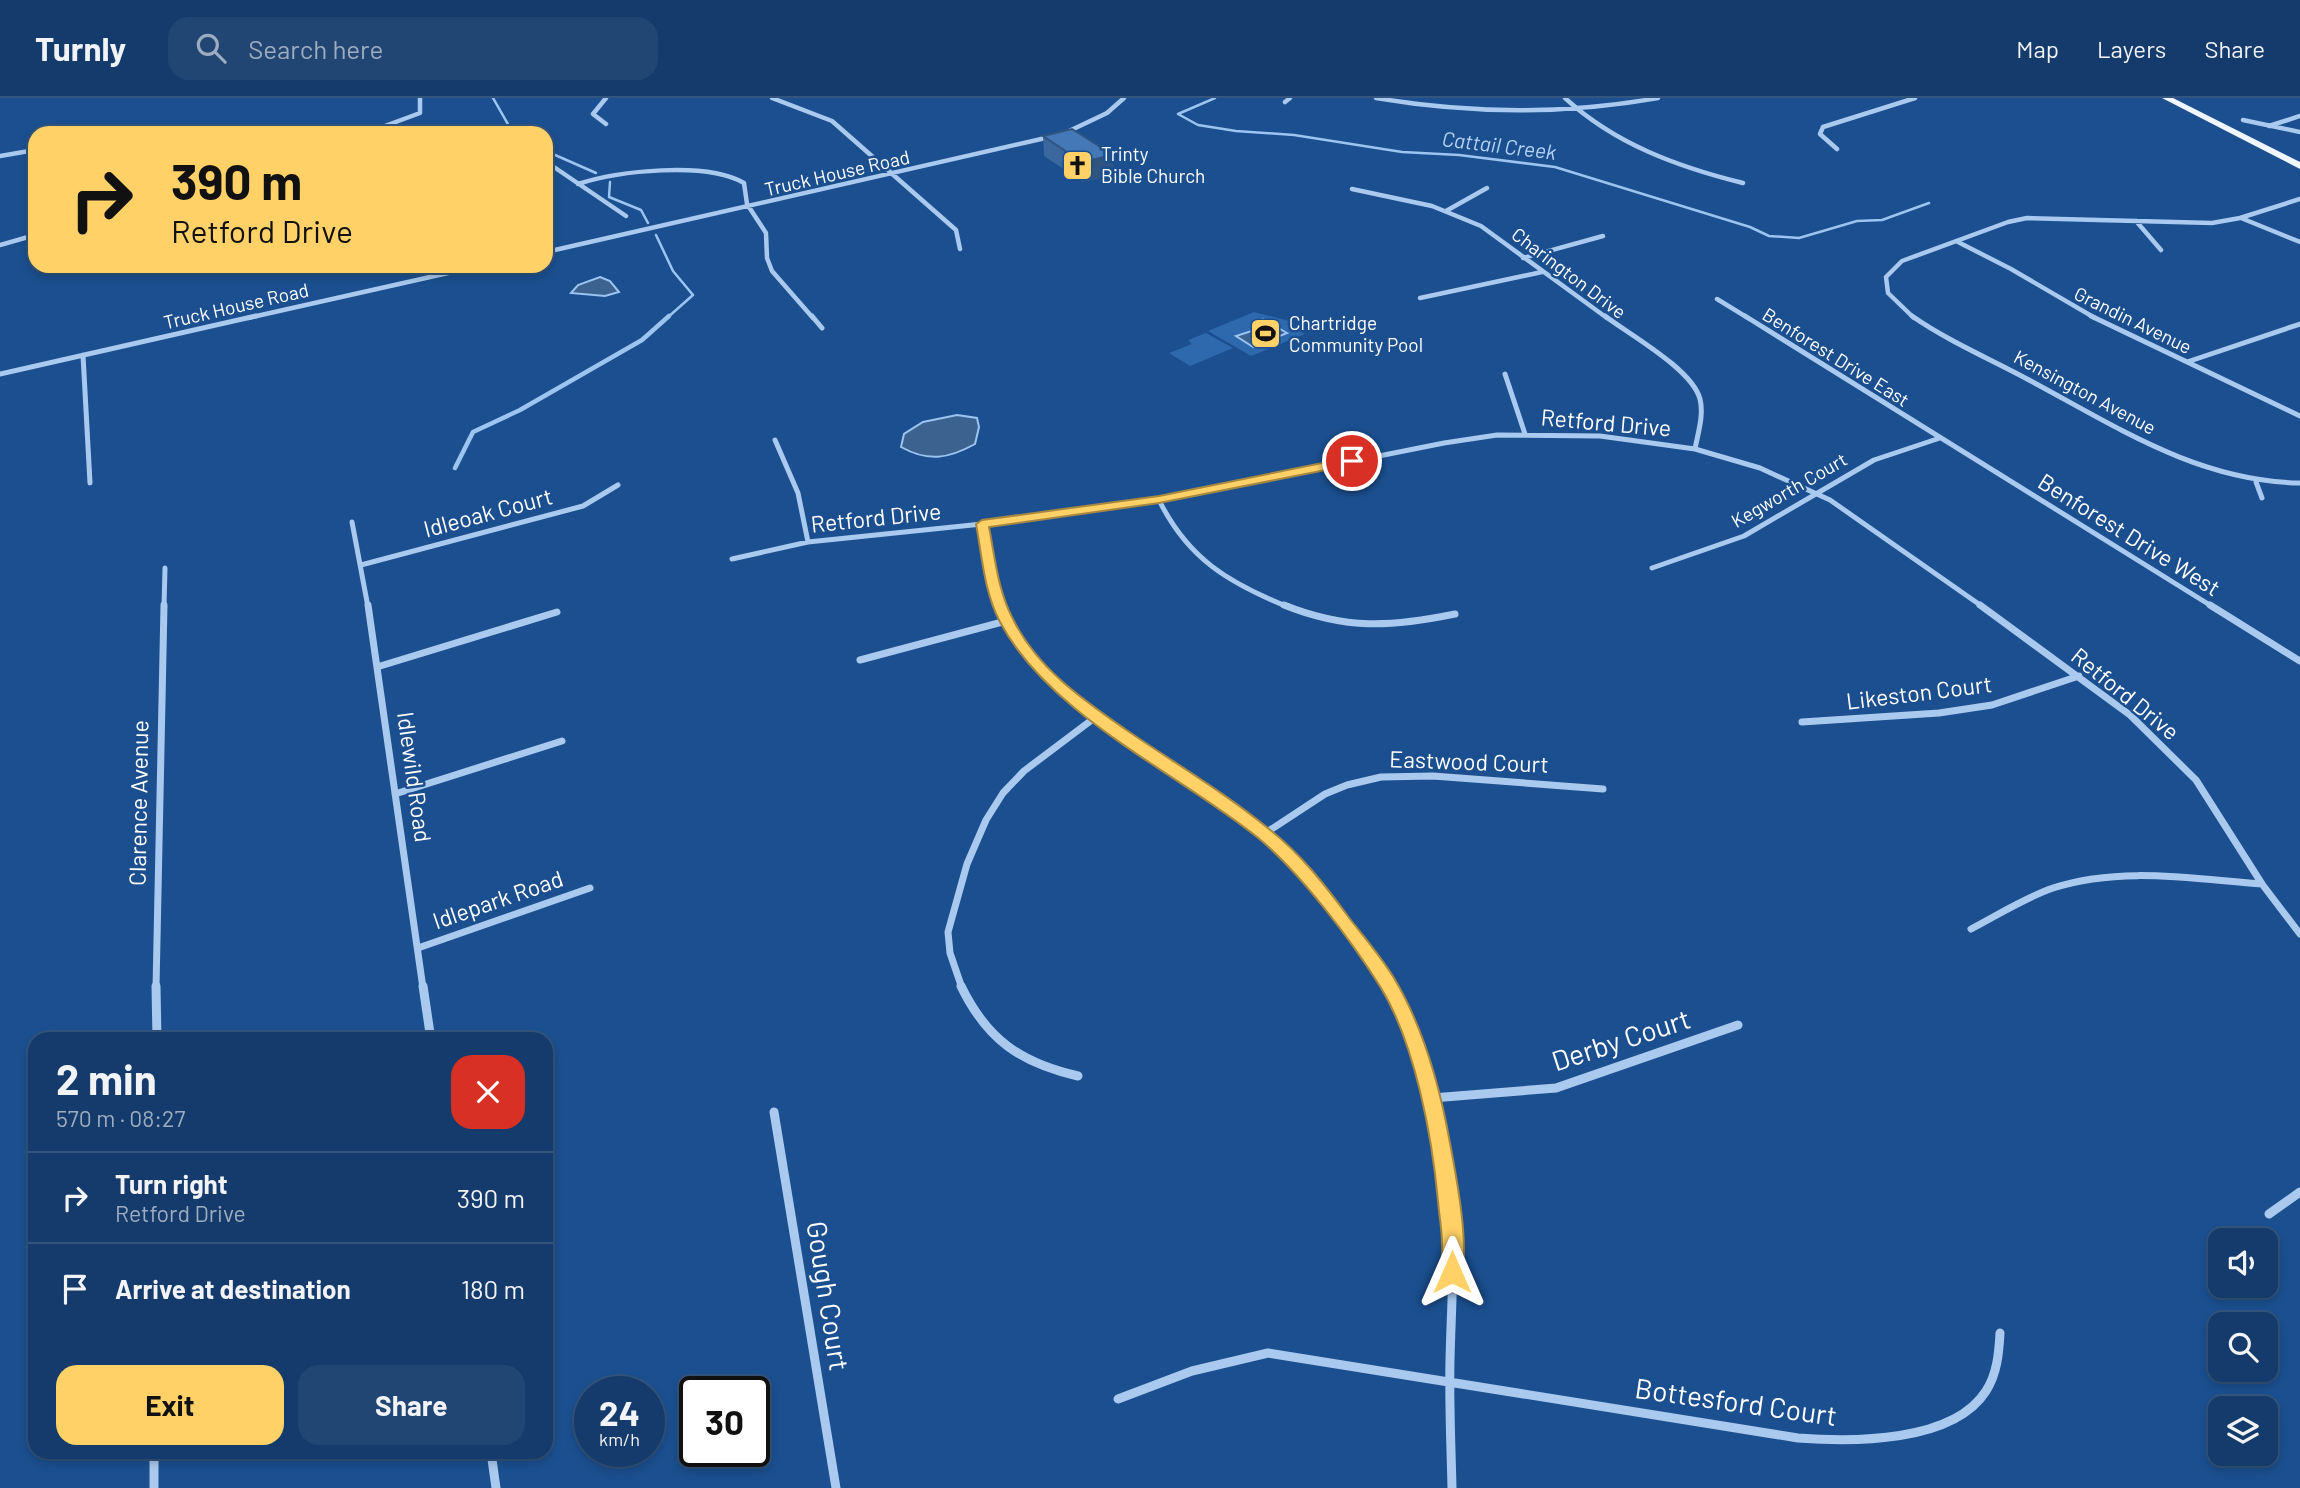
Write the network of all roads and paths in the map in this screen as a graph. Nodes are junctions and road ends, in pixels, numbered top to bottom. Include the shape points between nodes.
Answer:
1 (420, 98) edge
2 (606, 98) edge
3 (772, 98) edge
4 (1124, 98) edge
5 (1290, 98) edge
6 (1376, 98) edge
7 (1433, 98) edge
8 (1565, 98) edge
9 (1658, 98) edge
10 (1915, 98) edge
11 (2166, 98) edge
12 (1285, 102) dead end
13 (1429, 107) junction
14 (1574, 108) junction
15 (2300, 116) edge
16 (2243, 120) dead end
17 (607, 124) dead end
18 (385, 126) edge
19 (2268, 126) junction
20 (2300, 132) edge
21 (1837, 149) dead end
22 (28, 151) edge
23 (0, 156) edge
24 (553, 166) edge
25 (2300, 166) edge
26 (892, 174) junction
27 (1743, 183) dead end
28 (578, 184) junction
29 (1487, 188) dead end
30 (1352, 189) dead end
31 (2300, 198) edge
32 (748, 207) junction
33 (1446, 211) junction
34 (626, 216) dead end
35 (2240, 218) junction
36 (2136, 221) junction
37 (1603, 236) dead end
38 (28, 237) edge
39 (1958, 242) junction
40 (2300, 242) edge
41 (0, 245) edge
42 (960, 249) dead end
43 (553, 250) edge
44 (2161, 250) dead end
45 (1523, 258) junction
46 (1542, 272) junction
47 (448, 273) edge
48 (1420, 298) dead end
49 (1717, 299) dead end
50 (2300, 324) edge
51 (822, 328) dead end
52 (83, 355) junction
53 (2187, 362) junction
54 (0, 374) edge
55 (1505, 374) dead end
56 (2300, 416) edge
57 (1525, 434) junction
58 (1940, 438) junction
59 (775, 440) dead end
60 (1695, 449) junction
61 (90, 482) dead end
62 (2256, 482) junction
63 (2300, 484) edge
64 (618, 485) dead end
65 (1816, 493) junction
66 (2262, 498) dead end
67 (1159, 500) junction
68 (352, 522) dead end
69 (982, 524) junction
70 (808, 542) junction
71 (732, 559) dead end
72 (362, 565) junction
73 (165, 568) dead end
74 (1652, 568) dead end
75 (557, 612) dead end
76 (1455, 614) dead end
77 (1006, 621) junction
78 (860, 660) dead end
79 (2300, 661) edge
80 (377, 667) junction
81 (2079, 676) junction
82 (1097, 716) junction
83 (1802, 722) dead end
84 (562, 741) dead end
85 (1603, 789) dead end
86 (395, 794) junction
87 (1264, 834) junction
88 (2262, 884) junction
89 (590, 888) dead end
90 (1971, 929) dead end
91 (2300, 934) edge
92 (418, 948) junction
93 (1738, 1025) dead end
94 (157, 1032) edge
95 (430, 1032) edge
96 (1078, 1076) dead end
97 (1432, 1098) junction
98 (774, 1112) dead end
99 (2300, 1192) edge
100 (2269, 1214) dead end
101 (2000, 1333) dead end
102 (1450, 1381) junction
103 (1118, 1399) dead end
104 (154, 1459) edge
105 (492, 1459) edge
106 (154, 1488) edge
107 (496, 1488) edge
108 (836, 1488) edge
109 (1452, 1488) edge

1 - 18 street via 420,113
2 - 17 street via 593,114
3 - 26 street via 832,121
4 - 26 street, Truck House Road via 1107,113 1070,131
5 - 12 street
6 - 13 street
7 - 13 street
8 - 14 street
9 - 14 street
10 - 21 street via 1823,127 1820,134
11 - 25 main road
13 - 14 street via 1491,111
14 - 27 street via 1634,145
15 - 19 street
16 - 19 street
19 - 20 street
22 - 23 street
24 - 28 street
26 - 32 street, Truck House Road
26 - 42 street via 956,230
28 - 32 street via 632,172 727,174 742,181
28 - 34 street
29 - 33 street
30 - 33 street, Charington Drive
31 - 35 street
32 - 43 street, Truck House Road
32 - 51 street via 765,228 766,261 772,271
33 - 45 street, Charington Drive via 1481,226
35 - 36 street via 2188,225
35 - 40 street
36 - 39 street via 2027,218
36 - 44 street
37 - 45 street
38 - 41 street
39 - 53 street, Grandin Avenue via 2086,314
39 - 62 street, Kensington Avenue via 1925,251 1889,270 1885,287 1908,314 2158,449
45 - 46 street, Charington Drive
46 - 48 street
46 - 60 street, Charington Drive via 1688,378 1702,405
47 - 52 street, Truck House Road
49 - 58 street, Benforest Drive East
50 - 53 street
52 - 54 street, Truck House Road
52 - 61 street
53 - 56 street, Grandin Avenue
55 - 57 street
57 - 60 street, Retford Drive via 1630,439
57 - 67 street, Retford Drive via 1444,443
58 - 65 street, Kegworth Court via 1874,460
58 - 79 street, Benforest Drive West
59 - 70 street via 798,493
60 - 65 street, Retford Drive via 1760,468
62 - 63 street, Kensington Avenue
62 - 66 street
64 - 72 street, Idleoak Court via 583,506
65 - 74 street, Kegworth Court via 1744,536
65 - 81 street, Retford Drive via 1860,519
67 - 69 street, Retford Drive
67 - 76 street via 1199,558 1301,613 1338,623 1386,625
68 - 72 street, Idlewild Road
69 - 70 street, Retford Drive
69 - 77 street
70 - 71 street, Retford Drive
72 - 80 street, Idlewild Road
73 - 94 street, Clarence Avenue
75 - 80 street
77 - 78 street
77 - 82 street via 1037,666
80 - 86 street, Idlewild Road
81 - 83 street, Likeston Court via 1992,705
81 - 88 street, Retford Drive via 2130,715 2196,780
82 - 87 street
82 - 96 street via 1038,758 1003,793 965,867 948,934 962,989 986,1023 1026,1060
84 - 86 street
85 - 87 street, Eastwood Court via 1390,776 1325,794
86 - 92 street, Idlewild Road
87 - 97 street via 1316,885 1388,983 1406,1020
88 - 90 street via 2091,878 2053,888
88 - 91 street, Retford Drive
89 - 92 street, Idlepark Road
92 - 95 street, Idlewild Road
93 - 97 street, Derby Court via 1556,1088
97 - 102 street via 1453,1245
98 - 108 street, Gough Court
99 - 100 street
101 - 102 street, Bottesford Court via 1998,1366 1980,1399 1963,1413 1928,1428 1857,1440 1798,1438
102 - 103 street, Bottesford Court via 1268,1353 1219,1362
102 - 109 street
104 - 106 street
105 - 107 street

